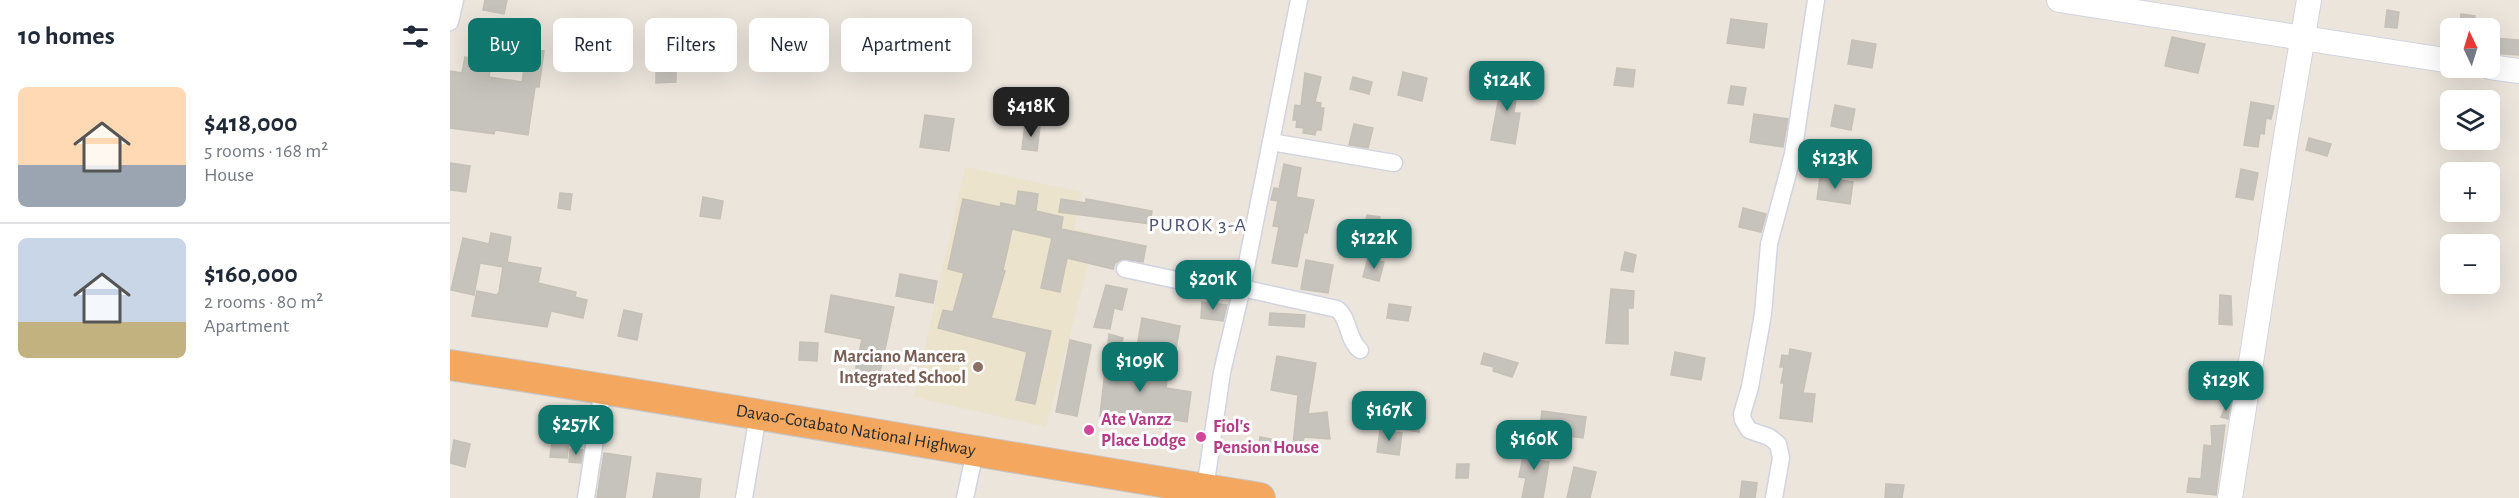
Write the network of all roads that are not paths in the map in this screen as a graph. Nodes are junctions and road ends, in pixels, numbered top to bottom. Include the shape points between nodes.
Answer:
1 (455, 0) edge
2 (1299, 0) edge
3 (1816, 0) edge
4 (2059, 0) edge
5 (2310, 0) edge
6 (450, 19) edge
7 (2303, 36) junction
8 (2440, 59) edge
9 (2500, 69) edge
10 (2519, 72) edge
11 (1272, 142) junction
12 (1394, 163) dead end
13 (1125, 269) dead end
14 (1242, 288) junction
15 (1360, 350) dead end
16 (450, 365) edge
17 (603, 388) junction
18 (758, 415) junction
19 (975, 452) junction
20 (1205, 489) junction
21 (586, 498) edge
22 (744, 498) edge
23 (965, 498) edge
24 (1260, 498) edge
25 (1774, 498) edge
26 (2230, 498) edge

1 - 6 street
2 - 11 street
3 - 25 street via 1792,154 1769,243 1763,314 1742,414 1749,430 1778,444 1781,458
4 - 7 street
5 - 7 street
7 - 8 street
7 - 26 street
9 - 10 street
11 - 12 street
11 - 14 street
13 - 14 street via 1214,288
14 - 15 street via 1337,309
14 - 20 street via 1222,372
16 - 17 highway, Davao-Cotabato National Highway
17 - 18 highway, Davao-Cotabato National Highway
17 - 21 street
18 - 19 highway, Davao-Cotabato National Highway
18 - 22 street
19 - 20 highway, Davao-Cotabato National Highway
19 - 23 street
20 - 24 highway, Davao-Cotabato National Highway

